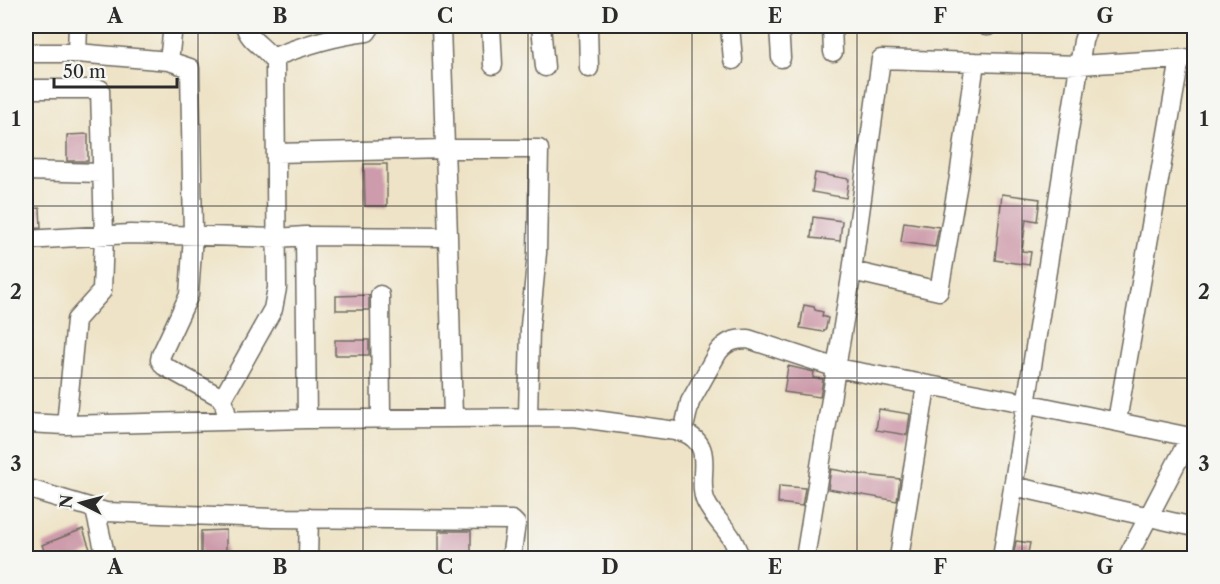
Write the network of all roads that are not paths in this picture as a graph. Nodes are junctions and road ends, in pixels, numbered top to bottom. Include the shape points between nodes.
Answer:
1 (78, 26) edge
2 (173, 26) edge
3 (245, 26) edge
4 (371, 26) edge
5 (441, 26) edge
6 (491, 26) edge
7 (541, 26) edge
8 (588, 26) edge
9 (730, 26) edge
10 (779, 26) edge
11 (832, 26) edge
12 (1088, 26) edge
13 (833, 52) dead end
14 (26, 53) edge
15 (78, 53) junction
16 (781, 58) dead end
17 (1187, 58) edge
18 (733, 60) dead end
19 (169, 61) junction
20 (975, 62) junction
21 (493, 65) dead end
22 (1080, 65) junction
23 (274, 66) junction
24 (545, 67) dead end
25 (589, 68) dead end
26 (26, 89) edge
27 (446, 149) junction
28 (276, 153) junction
29 (26, 171) edge
30 (101, 174) junction
31 (104, 235) junction
32 (193, 235) junction
33 (305, 236) junction
34 (448, 237) junction
35 (277, 238) junction
36 (26, 240) edge
37 (852, 271) junction
38 (277, 288) junction
39 (305, 288) junction
40 (380, 295) dead end
41 (837, 368) junction
42 (926, 386) junction
43 (222, 400) junction
44 (1025, 403) junction
45 (453, 417) junction
46 (528, 417) junction
47 (307, 418) junction
48 (381, 418) junction
49 (228, 421) junction
50 (1117, 421) junction
51 (26, 423) edge
52 (66, 425) junction
53 (683, 432) junction
54 (1192, 438) edge
55 (1013, 486) junction
56 (26, 488) edge
57 (95, 510) junction
58 (309, 518) junction
59 (1149, 518) junction
60 (1194, 527) edge
61 (106, 558) edge
62 (308, 558) edge
63 (511, 558) edge
64 (741, 558) edge
65 (805, 558) edge
66 (899, 558) edge
67 (1002, 558) edge
68 (1127, 558) edge

1 - 15 street
2 - 19 street
3 - 23 street
4 - 23 street via 368,32 318,41
5 - 27 street
6 - 21 street
7 - 24 street
8 - 25 street
9 - 18 street
10 - 16 street
11 - 13 street
12 - 22 street
14 - 15 street
15 - 19 street
17 - 22 street
17 - 50 street
19 - 32 street via 190,68
20 - 22 street
20 - 37 street via 881,59
20 - 37 street via 939,291
22 - 44 street
23 - 28 street
26 - 30 street via 100,89
27 - 28 street
27 - 34 street
27 - 46 street via 539,149
28 - 35 street
29 - 30 street
30 - 31 street
31 - 32 street
31 - 36 street
31 - 52 street via 102,291 76,320
32 - 35 street
32 - 43 street via 189,295 160,360
33 - 34 street
33 - 35 street
33 - 39 street
34 - 45 street
35 - 38 street
37 - 41 street
38 - 39 street
38 - 43 street via 273,309
39 - 47 street
40 - 48 street
41 - 42 street
41 - 53 street via 748,339 734,339 718,352 694,393
41 - 65 street
42 - 44 street
42 - 66 street
43 - 49 street
44 - 50 street
44 - 55 street
45 - 46 street
45 - 48 street
46 - 53 street via 573,417
47 - 48 street
47 - 49 street
49 - 52 street
50 - 54 street
51 - 52 street
53 - 64 street via 698,441 704,463 706,502
54 - 59 street
55 - 59 street
55 - 67 street
56 - 57 street
57 - 58 street
57 - 61 street
58 - 62 street
58 - 63 street via 512,520 516,524
59 - 60 street
59 - 68 street

